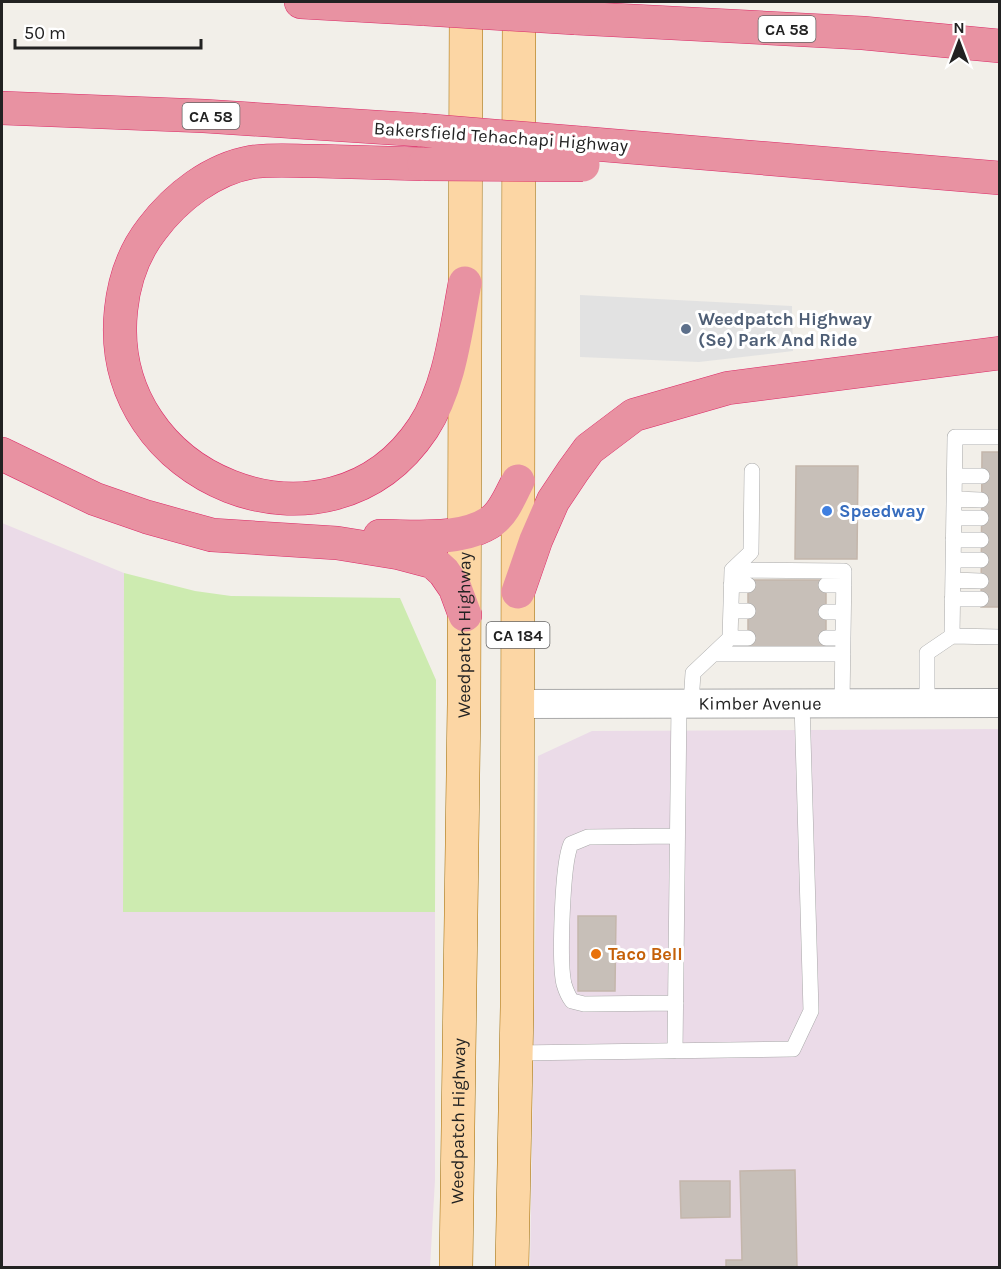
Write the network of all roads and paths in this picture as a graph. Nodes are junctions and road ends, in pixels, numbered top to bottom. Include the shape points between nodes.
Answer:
1 (301, 2) edge
2 (466, 2) edge
3 (508, 2) edge
4 (519, 2) edge
5 (425, 9) junction
6 (999, 45) edge
7 (2, 108) edge
8 (582, 154) junction
9 (999, 178) edge
10 (465, 283) junction
11 (999, 353) edge
12 (999, 437) edge
13 (2, 454) edge
14 (752, 471) dead end
15 (955, 476) junction
16 (982, 476) dead end
17 (518, 481) junction
18 (955, 499) junction
19 (981, 500) dead end
20 (954, 518) junction
21 (981, 518) dead end
22 (465, 532) junction
23 (953, 540) junction
24 (981, 540) dead end
25 (337, 543) junction
26 (953, 560) junction
27 (981, 560) dead end
28 (731, 577) junction
29 (953, 580) junction
30 (981, 580) dead end
31 (748, 585) dead end
32 (826, 585) dead end
33 (844, 585) junction
34 (518, 592) junction
35 (952, 599) junction
36 (981, 599) dead end
37 (731, 611) junction
38 (747, 611) dead end
39 (826, 612) dead end
40 (843, 612) junction
41 (465, 615) junction
42 (952, 636) junction
43 (999, 637) edge
44 (730, 638) junction
45 (747, 638) dead end
46 (826, 638) dead end
47 (843, 638) junction
48 (715, 654) junction
49 (843, 654) junction
50 (802, 703) junction
51 (842, 703) junction
52 (927, 703) junction
53 (999, 703) edge
54 (518, 704) junction
55 (685, 704) junction
56 (678, 836) junction
57 (676, 1003) junction
58 (675, 1051) junction
59 (517, 1053) junction
60 (456, 1268) edge
61 (512, 1268) edge

1 - 5 highway, CA 58
2 - 10 main road, Weedpatch Highway / CA 184
3 - 5 highway, bridge
4 - 17 main road, CA 184
5 - 6 highway, CA 58, bridge via 863,33
7 - 8 highway, Bakersfield Tehachapi Highway / CA 58, bridge via 421,130
8 - 9 highway, Bakersfield Tehachapi Highway / CA 58 via 867,166
8 - 10 highway, bridge via 424,164 251,162 220,172 189,190 165,212 131,264 119,328 131,392 146,421 166,446 222,485 283,498 318,496 350,487 382,471 423,429 436,405 450,357
10 - 22 main road, Weedpatch Highway / CA 184
11 - 34 highway via 728,388 634,415 590,449 553,501
12 - 15 lane via 955,437
13 - 25 highway via 95,499 212,535
14 - 28 lane via 751,552
15 - 16 lane
15 - 18 lane
17 - 22 highway via 493,521
17 - 34 main road, CA 184
18 - 19 lane
18 - 20 lane
20 - 21 lane
20 - 23 lane
22 - 25 highway via 375,536
22 - 41 main road, Weedpatch Highway / CA 184
23 - 24 lane
23 - 26 lane
25 - 41 highway via 433,562 455,588
26 - 27 lane
26 - 29 lane
28 - 31 lane
28 - 33 lane via 844,572
28 - 37 lane
29 - 30 lane
29 - 35 lane
32 - 33 lane
33 - 40 lane
34 - 54 main road, CA 184
35 - 36 lane
35 - 42 lane
37 - 38 lane
37 - 44 lane
39 - 40 lane
40 - 47 lane
41 - 60 main road, Weedpatch Highway / CA 184
42 - 43 lane
42 - 52 lane via 927,653
44 - 45 lane
44 - 48 lane
46 - 47 lane
47 - 49 lane
48 - 49 lane
48 - 55 lane via 693,673
49 - 51 lane
50 - 51 street, Kimber Avenue
50 - 55 street, Kimber Avenue
50 - 58 lane via 811,1011 793,1049
51 - 52 street, Kimber Avenue
52 - 53 street, Kimber Avenue
54 - 55 street, Kimber Avenue
54 - 59 main road, CA 184
55 - 56 lane
56 - 57 lane
56 - 57 lane via 588,837 571,844 564,867 563,929 563,982 572,1001
57 - 58 lane
58 - 59 lane
59 - 61 main road, CA 184

